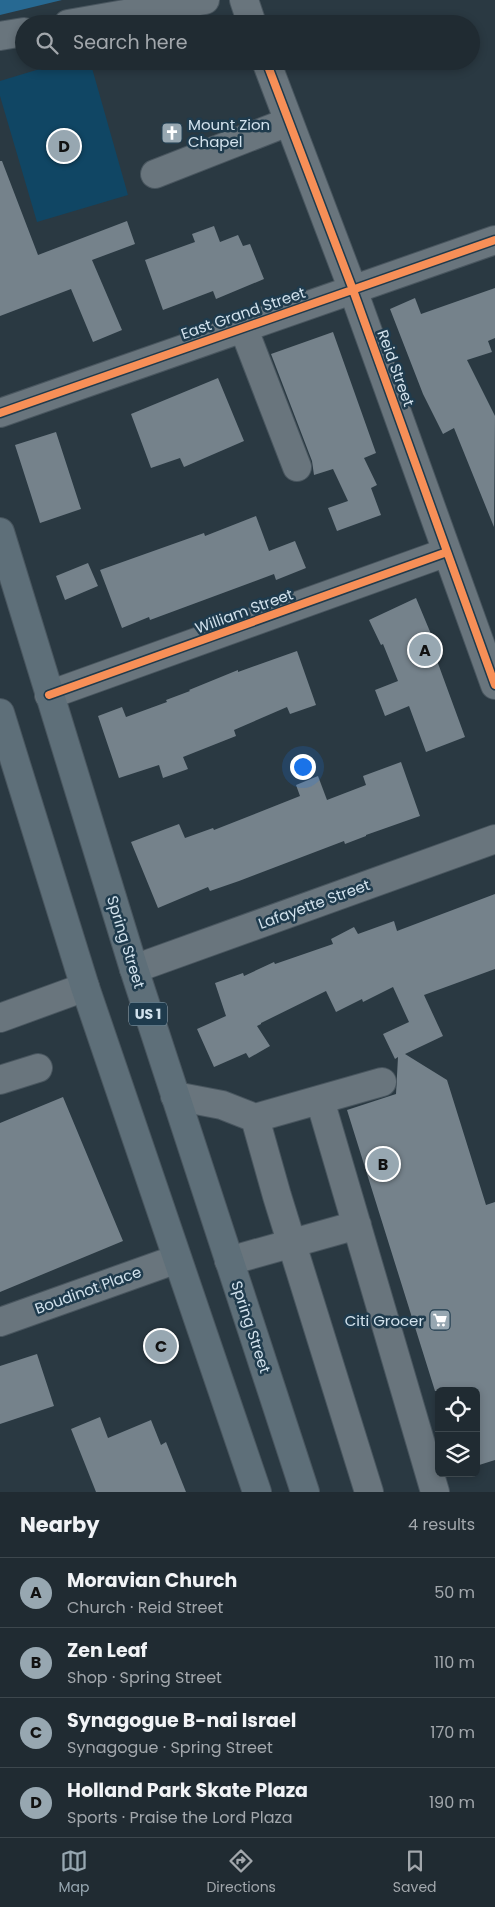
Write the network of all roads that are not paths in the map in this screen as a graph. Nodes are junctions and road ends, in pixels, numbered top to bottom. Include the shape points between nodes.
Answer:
1 (205, 0) edge
2 (244, 0) edge
3 (119, 15) edge
4 (249, 15) edge
5 (15, 34) edge
6 (0, 36) edge
7 (269, 70) edge
8 (288, 122) junction
9 (155, 174) dead end
10 (495, 240) edge
11 (353, 290) junction
12 (243, 327) junction
13 (0, 413) edge
14 (297, 467) dead end
15 (0, 532) edge
16 (447, 552) junction
17 (495, 685) edge
18 (49, 695) junction
19 (0, 714) edge
20 (495, 839) edge
21 (134, 969) junction
22 (85, 987) junction
23 (0, 1018) edge
24 (38, 1068) dead end
25 (0, 1080) edge
26 (382, 1082) dead end
27 (175, 1096) junction
28 (320, 1100) junction
29 (255, 1118) junction
30 (357, 1225) junction
31 (292, 1244) junction
32 (177, 1259) junction
33 (229, 1261) junction
34 (0, 1322) edge
35 (257, 1492) edge
36 (305, 1492) edge
37 (369, 1492) edge
38 (435, 1492) edge

1 - 3 street
2 - 4 street
5 - 6 street
7 - 8 street, Reid Street
8 - 9 street
8 - 11 street, Reid Street
10 - 11 street, East Grand Street
11 - 12 street, East Grand Street
11 - 16 street, Reid Street
12 - 13 street, East Grand Street
12 - 14 street
15 - 18 highway, Spring Street / US 1
16 - 17 street, Reid Street
16 - 18 street, William Street
18 - 21 highway, Spring Street / US 1
19 - 22 highway
20 - 21 street, Lafayette Street
21 - 27 highway, Spring Street / US 1
22 - 23 street
22 - 32 highway
24 - 25 street
26 - 28 street
27 - 29 street via 222,1105
27 - 33 highway, Spring Street / US 1
28 - 29 street
28 - 30 street
29 - 31 street
30 - 31 street
30 - 38 street
31 - 33 street
31 - 37 street
32 - 34 street, Boudinot Place
32 - 35 highway
33 - 36 highway, Spring Street / US 1

